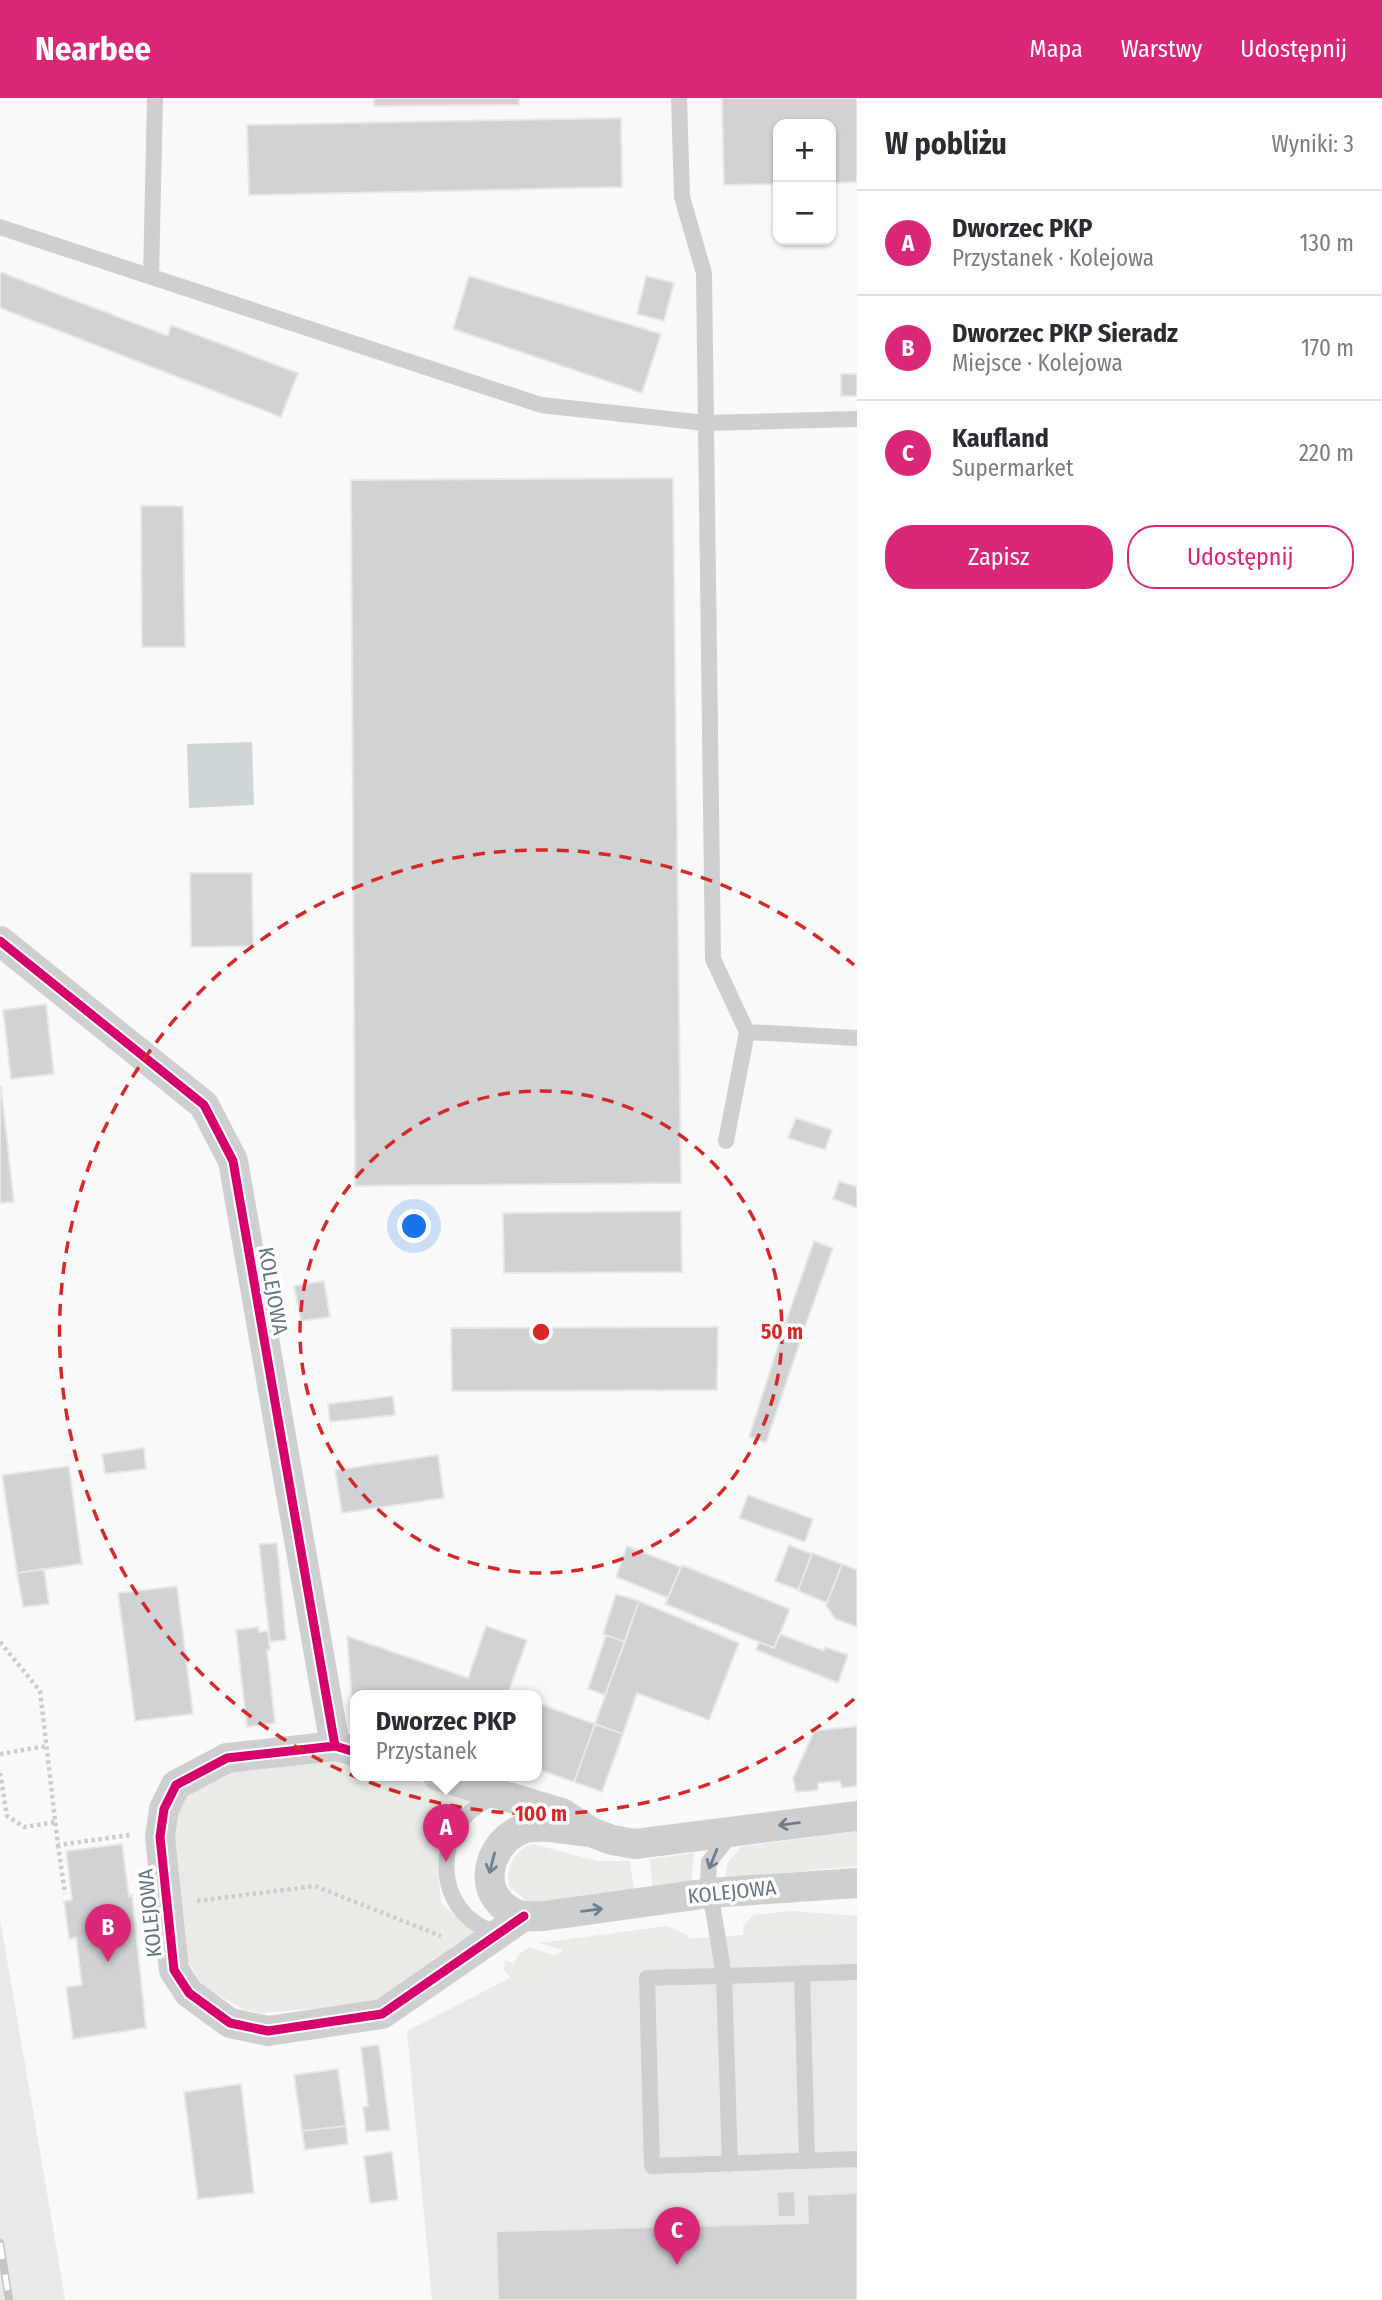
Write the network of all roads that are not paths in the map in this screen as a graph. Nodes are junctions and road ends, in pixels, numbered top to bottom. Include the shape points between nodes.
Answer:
1 (155, 98) edge
2 (679, 98) edge
3 (0, 227) edge
4 (151, 277) junction
5 (857, 419) edge
6 (705, 424) junction
7 (0, 941) edge
8 (747, 1032) junction
9 (857, 1038) edge
10 (726, 1141) dead end
11 (345, 1749) edge
12 (454, 1781) edge
13 (504, 1796) junction
14 (857, 1816) edge
15 (734, 1831) junction
16 (591, 1832) junction
17 (857, 1882) edge
18 (710, 1893) junction
19 (513, 1925) junction
20 (857, 1972) edge
21 (802, 1973) junction
22 (724, 1976) junction
23 (857, 2160) edge
24 (807, 2161) junction
25 (730, 2164) junction

1 - 4 lane
2 - 6 lane via 682,197 704,273
3 - 4 lane
4 - 6 lane via 541,405
5 - 6 lane
6 - 8 lane via 713,959
7 - 11 street, KOLEJOWA via 204,1105 233,1161
8 - 9 lane
8 - 10 lane
11 - 19 street, KOLEJOWA via 227,1758 176,1785 164,1810 160,1837 174,1970 190,1993 230,2023 268,2031 382,2014
12 - 13 street
13 - 16 street via 562,1813
13 - 19 lane via 484,1801 463,1817 450,1840 446,1862 449,1888 460,1912 481,1929
14 -> 15 street
15 - 16 street via 635,1843
15 -> 18 lane via 709,1862
16 -> 19 street via 522,1829 499,1845 491,1857 491,1890 512,1912
17 - 18 street, KOLEJOWA
19 -> 18 street, KOLEJOWA
18 - 22 lane
20 - 21 lane
21 - 22 lane
21 - 24 lane
22 - 25 lane
22 - 25 lane via 647,1978 652,2166
23 - 24 lane
24 - 25 lane

